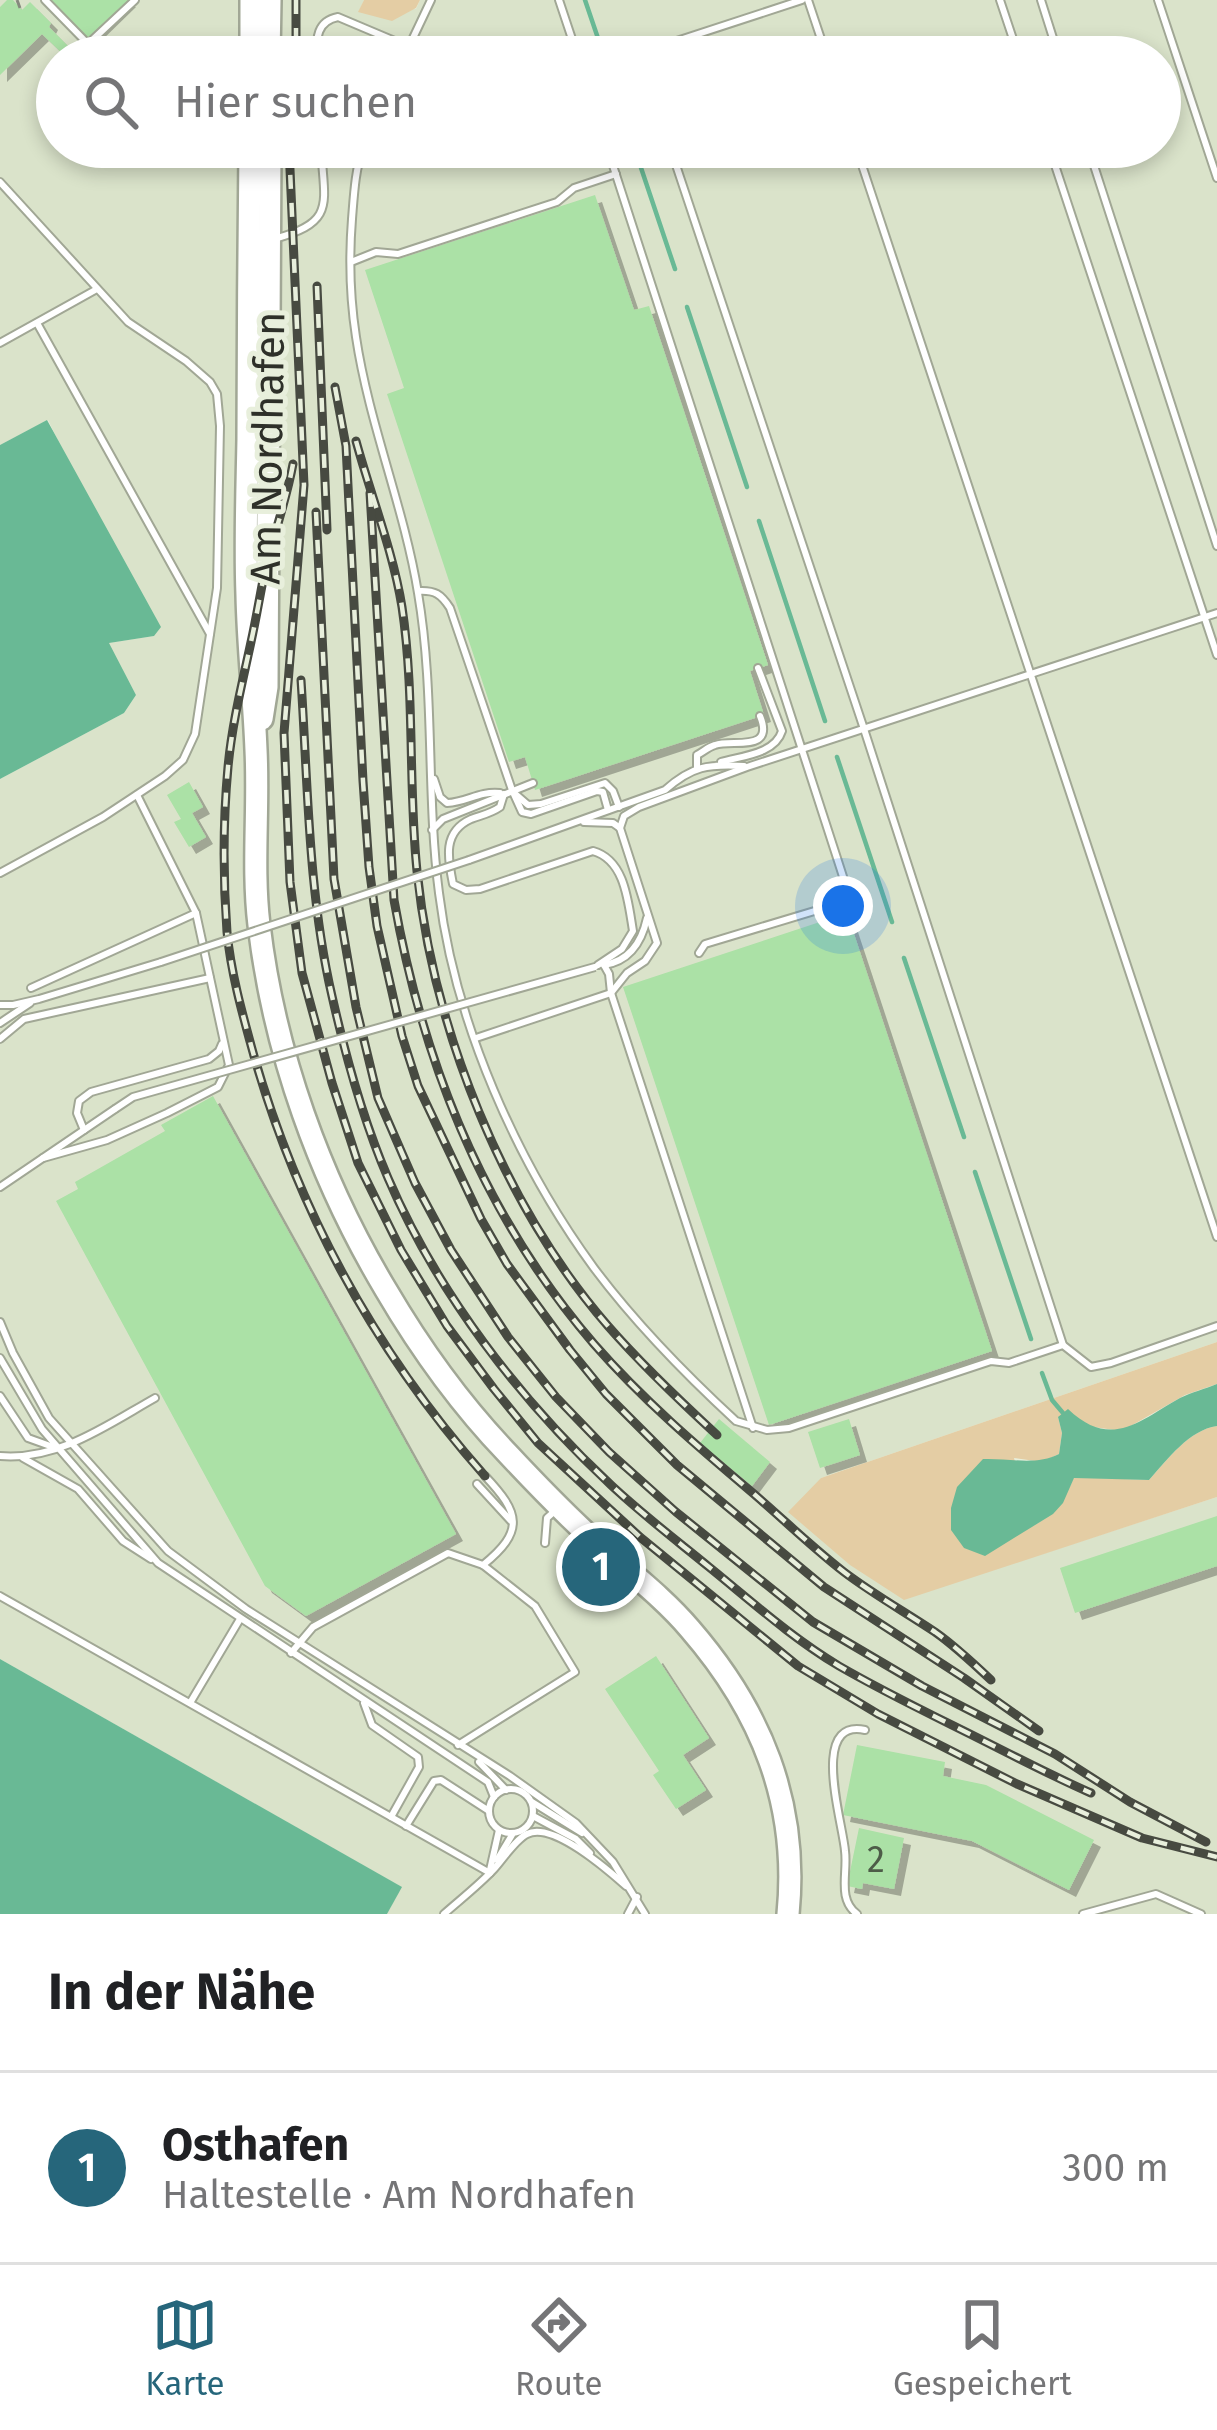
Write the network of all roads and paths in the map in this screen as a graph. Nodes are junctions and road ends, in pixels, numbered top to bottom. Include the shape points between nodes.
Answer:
1 (17, 0) edge
2 (45, 0) edge
3 (135, 0) edge
4 (251, 0) edge
5 (270, 0) edge
6 (431, 0) edge
7 (560, 0) edge
8 (805, 0) edge
9 (1000, 0) edge
10 (1041, 0) edge
11 (1158, 0) edge
12 (20, 8) dead end
13 (80, 36) edge
14 (97, 36) edge
15 (251, 36) edge
16 (269, 36) edge
17 (317, 36) edge
18 (383, 36) edge
19 (414, 36) edge
20 (571, 36) edge
21 (693, 36) edge
22 (819, 36) edge
23 (1012, 36) edge
24 (1052, 36) edge
25 (1170, 36) edge
26 (1181, 69) edge
27 (250, 168) edge
28 (270, 168) edge
29 (321, 168) edge
30 (357, 168) edge
31 (614, 168) edge
32 (677, 168) edge
33 (863, 168) edge
34 (1056, 168) edge
35 (1095, 168) edge
36 (616, 174) junction
37 (1217, 178) edge
38 (0, 182) edge
39 (271, 240) junction
40 (351, 262) junction
41 (97, 290) junction
42 (37, 323) junction
43 (0, 343) edge
44 (1217, 546) edge
45 (418, 591) junction
46 (1217, 614) edge
47 (1205, 617) junction
48 (211, 635) junction
49 (1217, 655) edge
50 (758, 668) dead end
51 (1029, 673) junction
52 (760, 716) dead end
53 (864, 729) junction
54 (803, 748) junction
55 (256, 749) junction
56 (712, 764) junction
57 (747, 766) junction
58 (697, 770) junction
59 (431, 774) junction
60 (533, 783) dead end
61 (508, 792) junction
62 (137, 795) junction
63 (619, 806) junction
64 (608, 810) junction
65 (576, 822) junction
66 (620, 828) junction
67 (432, 830) junction
68 (0, 873) edge
69 (196, 913) junction
70 (648, 914) junction
71 (698, 953) dead end
72 (599, 966) junction
73 (210, 979) junction
74 (31, 988) dead end
75 (611, 993) junction
76 (39, 999) junction
77 (0, 1005) edge
78 (0, 1023) edge
79 (476, 1038) junction
80 (0, 1039) edge
81 (224, 1040) junction
82 (84, 1130) junction
83 (43, 1158) junction
84 (0, 1187) edge
85 (1217, 1237) edge
86 (0, 1322) edge
87 (1217, 1326) edge
88 (1064, 1345) junction
89 (0, 1358) edge
90 (0, 1396) edge
91 (155, 1398) dead end
92 (753, 1428) junction
93 (73, 1444) junction
94 (57, 1449) junction
95 (0, 1456) edge
96 (23, 1458) junction
97 (485, 1476) dead end
98 (477, 1484) dead end
99 (560, 1506) junction
100 (513, 1524) junction
101 (545, 1544) dead end
102 (158, 1563) junction
103 (483, 1565) junction
104 (0, 1596) edge
105 (246, 1609) junction
106 (240, 1619) junction
107 (298, 1642) junction
108 (291, 1652) junction
109 (363, 1699) junction
110 (190, 1703) junction
111 (865, 1730) dead end
112 (458, 1745) junction
113 (470, 1753) junction
114 (506, 1790) junction
115 (494, 1797) junction
116 (531, 1801) junction
117 (489, 1811) junction
118 (533, 1816) junction
119 (391, 1817) junction
120 (406, 1826) junction
121 (499, 1830) junction
122 (513, 1834) junction
123 (595, 1842) junction
124 (596, 1859) junction
125 (490, 1874) junction
126 (637, 1897) junction
127 (444, 1914) edge
128 (628, 1914) edge
129 (645, 1914) edge
130 (788, 1914) edge
131 (857, 1914) edge
132 (1083, 1914) edge
133 (1201, 1914) edge

1 - 12 path
2 - 13 lane
3 - 14 lane
4 - 15 main road
5 - 16 main road
6 - 19 lane
7 - 20 lane
8 - 21 lane
8 - 22 lane
9 - 23 lane
10 - 24 lane
11 - 25 lane
17 - 18 lane via 338,17
26 - 37 lane
27 - 55 main road, Am Nordhafen via 247,595
28 - 39 main road, Am Nordhafen
29 - 39 lane via 322,211 314,224
30 - 40 lane
31 - 36 lane
32 - 53 lane
33 - 51 lane
34 - 47 lane
35 - 44 lane
36 - 40 lane via 534,210
36 - 54 lane
38 - 41 lane
39 - 55 main road, Am Nordhafen via 267,687
40 - 45 lane via 356,339
41 - 42 lane
41 - 48 lane via 217,394
42 - 43 lane
42 - 48 lane
45 - 59 lane
45 - 61 lane via 442,595 450,608
46 - 47 lane
47 - 49 lane
47 - 51 lane
48 - 62 lane via 196,734 182,760
50 - 56 lane via 780,740
51 - 53 lane
51 - 85 lane
52 - 58 lane via 761,737 715,745 697,755
53 - 54 lane
53 - 88 lane
54 - 57 lane
54 - 71 lane via 848,892 841,903 705,944
55 - 99 main road, Am Nordhafen via 259,920 270,992 312,1137 384,1288 434,1365
56 - 57 lane
56 - 58 lane
57 - 66 lane via 639,807
58 - 63 lane
59 - 61 lane via 447,802
59 - 67 lane
60 - 61 lane
61 - 63 lane via 541,804 605,783
61 - 64 lane via 531,814 597,791
61 - 67 lane
61 - 72 lane via 500,807 451,836 453,884 480,889 593,850 608,855 633,931
62 - 68 lane
62 - 69 lane
63 - 64 lane
64 - 65 lane
65 - 66 lane
65 - 76 lane, bridge
66 - 70 lane
67 - 79 lane via 456,981
69 - 73 lane
69 - 74 lane
70 - 72 lane via 642,941
70 - 75 lane via 657,943
72 - 75 lane via 610,974
72 - 82 lane, bridge via 133,1097
73 - 80 lane via 24,1018
73 - 81 lane
75 - 79 lane
75 - 92 lane
76 - 77 lane
76 - 78 lane
79 - 92 lane via 516,1139 594,1268 685,1373
81 - 82 lane via 209,1059 92,1092 79,1102
81 - 83 lane via 229,1065 218,1087 106,1139
82 - 83 lane
83 - 84 lane
86 - 93 lane via 50,1418
87 - 88 lane via 1091,1367
88 - 92 lane via 789,1428
89 - 94 lane
90 - 94 lane via 28,1438
91 - 93 lane
93 - 94 lane
93 - 105 lane via 168,1551
94 - 96 lane
94 - 102 lane
95 - 96 lane
96 - 102 lane via 78,1489 123,1541
97 - 100 lane
98 - 100 lane
99 - 101 lane via 547,1518
99 - 130 main road, Am Nordhafen via 687,1625 759,1729 789,1848
100 - 103 lane via 511,1537
102 - 106 lane
103 - 107 lane via 448,1553
103 - 112 lane via 535,1606 575,1672
104 - 110 lane
105 - 106 lane
105 - 107 lane
106 - 108 lane
106 - 110 lane
107 - 108 lane
107 - 112 lane
108 - 109 lane
109 - 115 lane via 488,1782
109 - 119 lane via 372,1725 418,1757
110 - 119 lane
111 - 131 lane via 839,1736 832,1782 846,1900
112 - 113 lane
113 - 114 lane
113 - 123 lane
114 - 115 lane
114 - 116 lane
115 - 117 lane
116 - 118 lane
116 - 123 lane
117 - 120 lane via 434,1781
117 - 121 lane
118 - 122 lane
118 - 124 lane
119 - 120 lane
120 - 125 lane
121 - 122 lane
121 - 125 lane
122 - 125 lane
123 - 126 lane
124 - 125 lane via 537,1832
124 - 126 lane
125 - 127 lane
126 - 128 lane
126 - 129 lane
132 - 133 lane via 1156,1894

